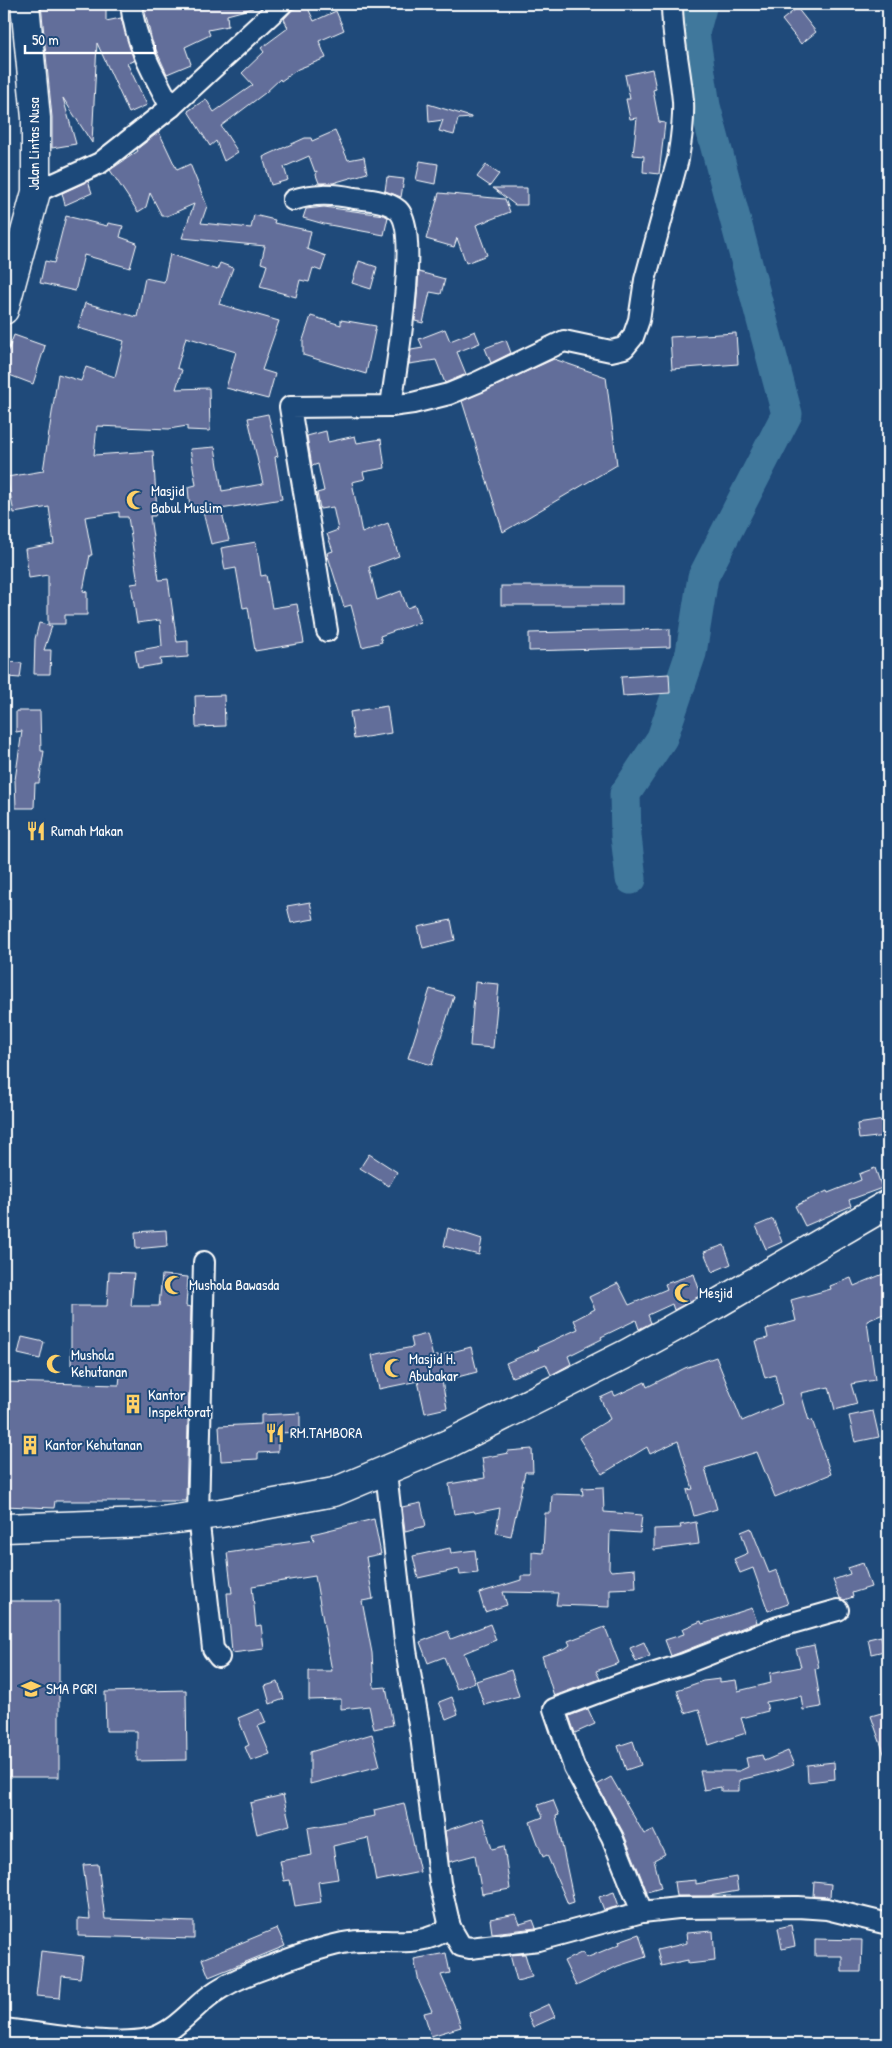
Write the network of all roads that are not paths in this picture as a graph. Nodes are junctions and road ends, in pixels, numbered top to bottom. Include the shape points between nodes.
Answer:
1 (25, 4) edge
2 (132, 4) edge
3 (282, 4) edge
4 (672, 4) edge
5 (171, 106) junction
6 (36, 192) junction
7 (293, 200) dead end
8 (4, 310) edge
9 (391, 406) junction
10 (327, 630) dead end
11 (888, 1204) edge
12 (204, 1262) dead end
13 (386, 1472) junction
14 (198, 1516) junction
15 (4, 1528) edge
16 (838, 1610) dead end
17 (219, 1657) dead end
18 (642, 1912) junction
19 (888, 1924) edge
20 (450, 1927) junction
21 (4, 2028) edge

1 - 6 highway, Jalan Lintas Nusa via 36,118
2 - 5 street via 147,64
3 - 5 street
4 - 9 street via 683,102 681,142 645,280 639,320 628,345 611,351 564,341 505,371 449,394
5 - 6 street via 100,162
6 - 8 highway, Jalan Lintas Nusa
7 - 9 street via 325,194 371,200 395,208 402,216 407,243 407,278
9 - 10 street via 290,407
11 - 13 highway via 628,1353
12 - 14 street
13 - 14 highway via 334,1492
13 - 20 street via 406,1650 440,1883
14 - 15 highway via 146,1523
14 - 17 street via 213,1649
16 - 18 street via 778,1627 554,1709 574,1767 612,1837
18 - 19 street via 688,1908 798,1907 827,1909
18 - 20 street via 539,1940 499,1945 461,1946
20 - 21 street via 441,1934 420,1940 344,1943 270,1966 213,1993 169,2030 147,2040 86,2038

